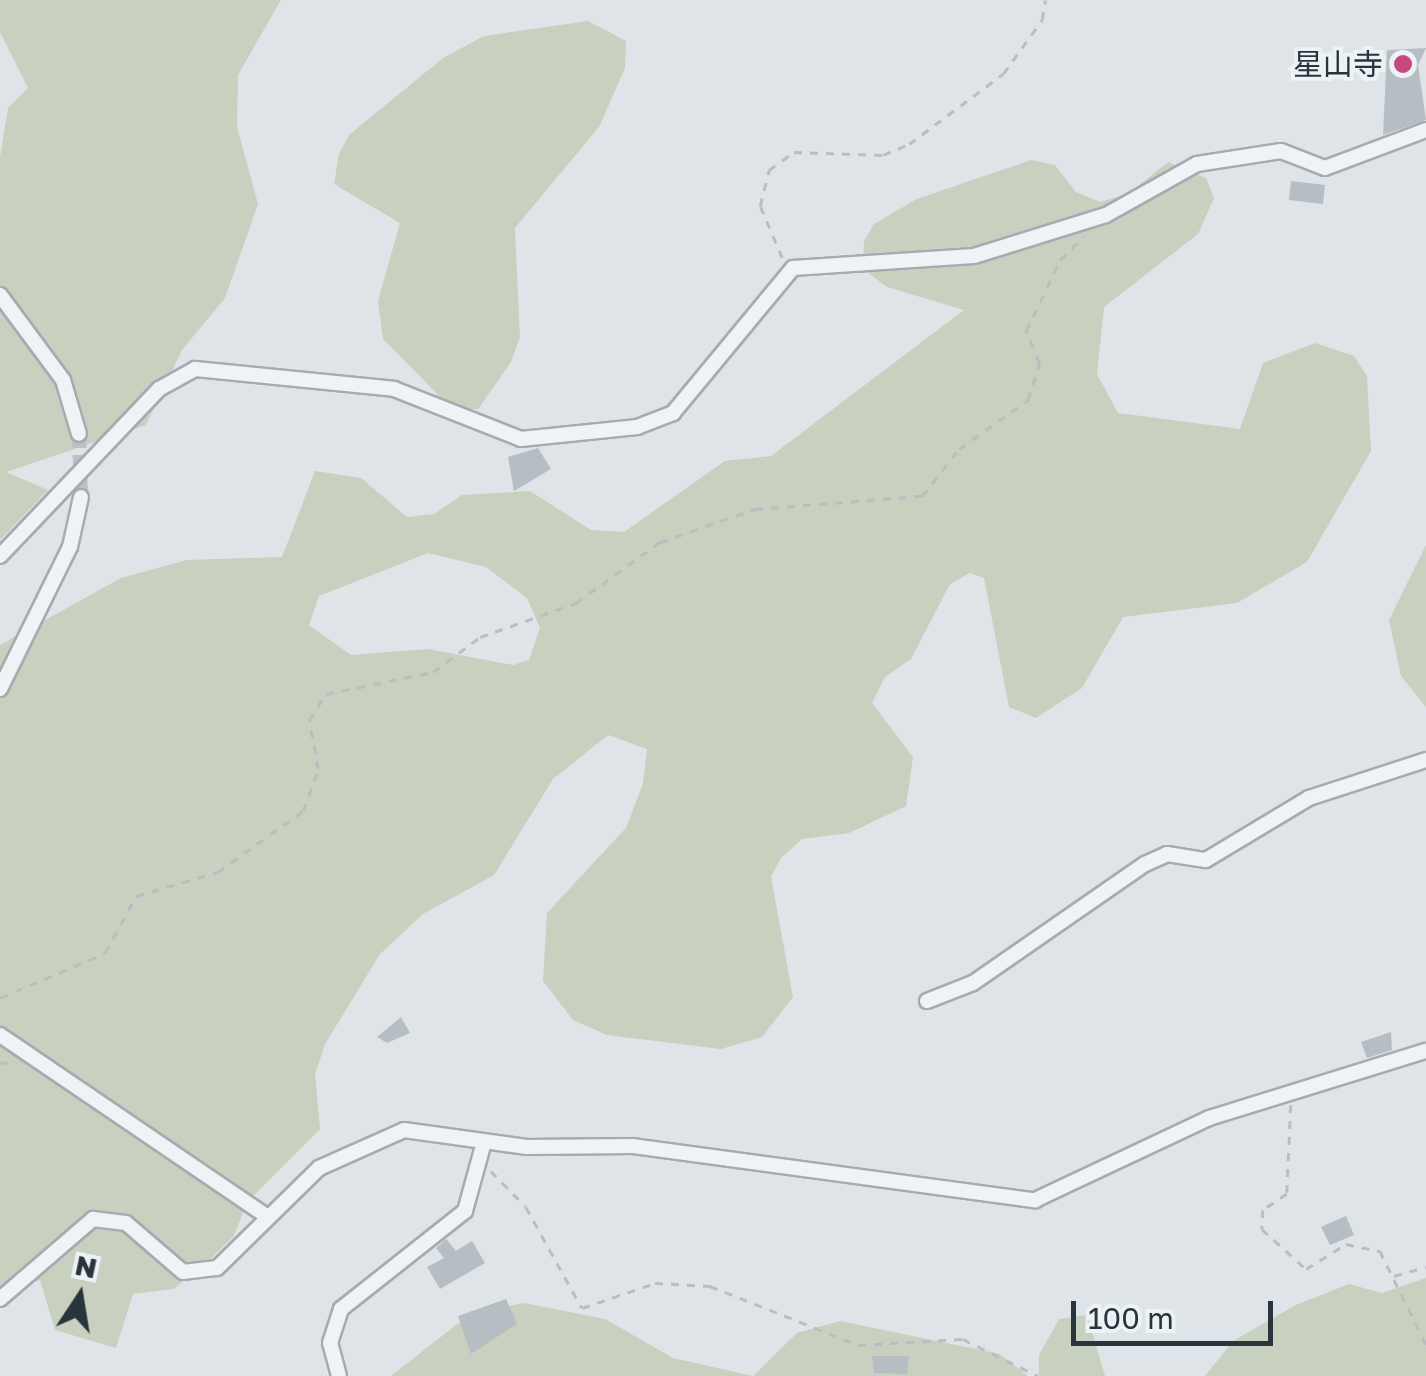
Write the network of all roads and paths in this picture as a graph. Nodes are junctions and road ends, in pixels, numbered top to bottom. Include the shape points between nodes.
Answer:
1 (1045, 0) edge
2 (1426, 130) edge
3 (1106, 215) junction
4 (793, 268) junction
5 (0, 295) edge
6 (79, 434) tunnel mouth
7 (81, 497) tunnel mouth
8 (0, 556) edge
9 (5, 669) edge
10 (0, 689) edge
11 (1426, 760) edge
12 (0, 998) edge
13 (928, 1000) dead end
14 (0, 1035) edge
15 (1426, 1050) edge
16 (1291, 1089) junction
17 (484, 1142) junction
18 (482, 1161) junction
19 (268, 1216) junction
20 (1426, 1267) edge
21 (1392, 1277) junction
22 (0, 1300) edge
23 (1426, 1344) edge
24 (339, 1376) edge
25 (1038, 1376) edge

1 - 4 path via 1042,20 1003,74 909,144 883,155 794,152 769,170 760,206 771,248
2 - 3 street via 1325,168 1280,151 1196,164
3 - 4 street via 974,256
3 - 12 path via 1040,294 1026,332 1039,364 1028,400 959,449 922,496 755,509 660,542 576,603 480,637 433,672 326,694 309,720 318,768 303,811 218,872 136,896 105,953
4 - 8 street via 674,413 584,436 503,436 394,388 195,369 158,389
5 - 6 street via 63,380
7 - 9 street via 70,547
9 - 10 street
11 - 13 street via 1309,798 1206,860 1167,854 1145,864 973,984
14 - 19 street
15 - 16 street
16 - 17 street via 1035,1200 633,1146
16 - 21 path via 1287,1194 1262,1210 1262,1229 1306,1269 1346,1244 1380,1251
17 - 18 street
17 - 19 street via 404,1130 364,1140
18 - 24 street via 465,1211 341,1309 330,1343
18 - 25 path via 526,1207 582,1308 655,1283 710,1286 858,1345 962,1339
19 - 22 street via 232,1258 202,1273 168,1264 126,1223 93,1219
20 - 21 path
21 - 23 path

